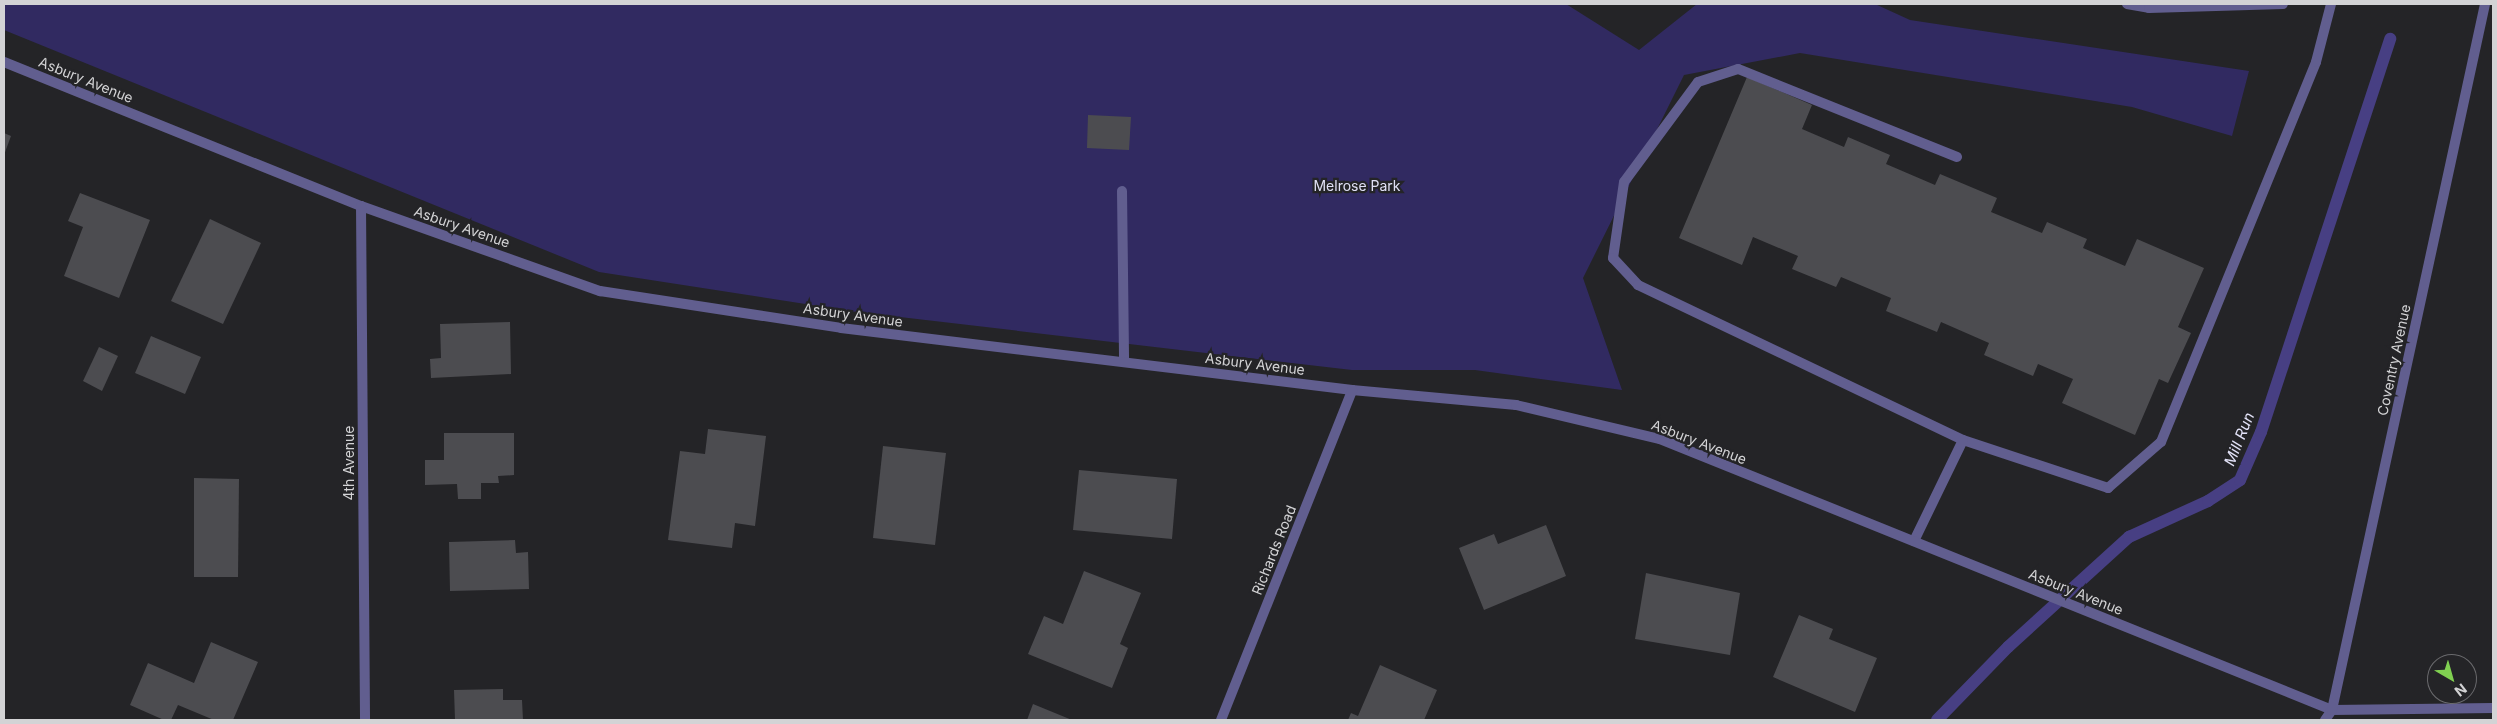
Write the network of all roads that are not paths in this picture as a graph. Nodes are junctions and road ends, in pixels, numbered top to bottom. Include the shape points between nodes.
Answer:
1 (2127, 4) edge
2 (2283, 4) edge
3 (2331, 4) edge
4 (2485, 4) edge
5 (4, 62) edge
6 (1957, 157) dead end
7 (1122, 191) dead end
8 (361, 206) junction
9 (1124, 362) junction
10 (1352, 390) junction
11 (1962, 440) junction
12 (1914, 542) junction
13 (2493, 708) edge
14 (2332, 715) edge
15 (365, 720) edge
16 (1221, 720) edge
17 (2325, 720) edge

1 - 2 street via 2149,8
3 - 11 street via 2316,62 2161,442 2108,488
4 - 14 street, Coventry Avenue
5 - 8 street, Asbury Avenue
6 - 11 street via 1738,69 1698,82 1624,182 1613,258 1638,285
7 - 9 street
8 - 9 street, Asbury Avenue via 600,290 841,328
8 - 15 street, 4th Avenue
9 - 10 street, Asbury Avenue
10 - 12 street, Asbury Avenue via 1516,405 1660,439
10 - 16 street, Richards Road
11 - 12 street
12 - 14 street, Asbury Avenue
13 - 14 street, Asbury Avenue
14 - 17 street, Coventry Avenue

